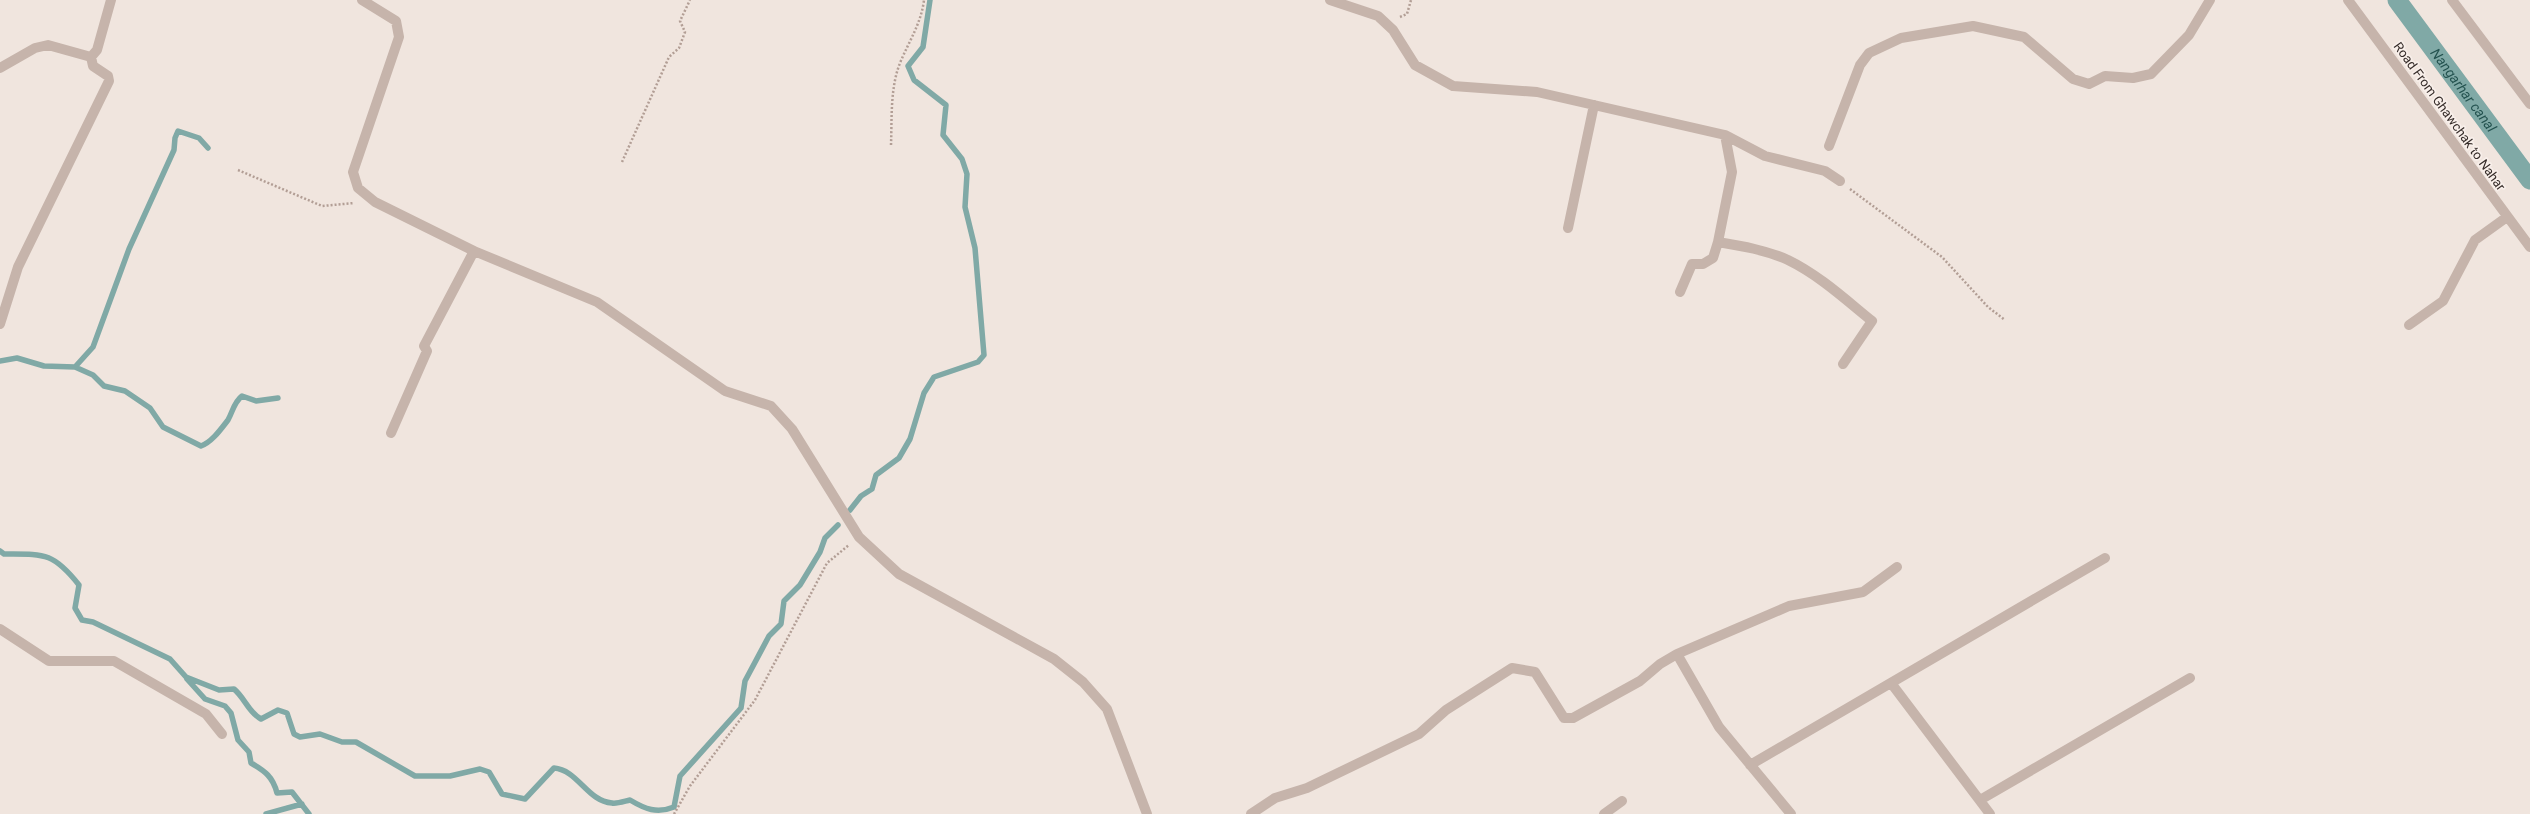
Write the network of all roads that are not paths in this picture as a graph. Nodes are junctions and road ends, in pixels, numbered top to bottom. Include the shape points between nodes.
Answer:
1 (111, 0) edge
2 (362, 0) edge
3 (1330, 0) edge
4 (2210, 0) edge
5 (2348, 0) edge
6 (2452, 0) edge
7 (91, 57) junction
8 (0, 68) edge
9 (2530, 104) edge
10 (1594, 105) junction
11 (1725, 135) junction
12 (1829, 146) dead end
13 (1840, 182) road end
14 (2507, 217) junction
15 (1568, 228) dead end
16 (1718, 242) junction
17 (2530, 247) edge
18 (474, 251) junction
19 (1680, 292) dead end
20 (0, 324) edge
21 (2409, 325) dead end
22 (1843, 364) dead end
23 (391, 433) dead end
24 (2105, 558) dead end
25 (1897, 567) dead end
26 (0, 629) edge
27 (1677, 654) junction
28 (2190, 678) dead end
29 (1891, 683) junction
30 (222, 734) dead end
31 (1750, 765) junction
32 (1980, 800) junction
33 (1622, 801) dead end
34 (1147, 814) edge
35 (1251, 814) edge
36 (1604, 814) edge
37 (1791, 814) edge
38 (1990, 814) edge

1 - 7 street via 97,50
2 - 18 street via 396,21 399,37 353,172 358,188 375,202
3 - 10 street via 1378,16 1393,30 1415,66 1453,86 1537,92
4 - 12 street via 2189,35 2152,74 2133,78 2105,76 2089,84 2073,79 2024,37 1973,26 1901,38 1869,53 1860,66
5 - 14 street, Road From Ghawchak to Nahar via 2436,116
6 - 9 street
7 - 8 street via 48,46 35,48
7 - 20 street via 93,66 108,76 109,81 18,267
10 - 11 street
10 - 15 street
11 - 13 street via 1765,156 1825,171
11 - 16 street via 1732,172
14 - 17 street, Road From Ghawchak to Nahar
14 - 21 street via 2475,240 2443,301
16 - 19 street via 1713,258 1703,264 1692,264
16 - 22 street via 1755,248 1789,260 1814,275 1872,321
18 - 23 street via 424,346 427,351
18 - 34 street via 597,302 725,391 771,406 792,429 859,537 899,574 1054,659 1083,682 1106,709
24 - 29 street
25 - 27 street via 1863,592 1789,606
26 - 30 street via 49,661 114,661 206,714
27 - 31 street via 1719,727
27 - 35 street via 1640,681 1573,718 1564,718 1535,672 1512,668 1446,710 1418,734 1306,788 1275,798
28 - 32 street
29 - 31 street
29 - 32 street
31 - 37 street
32 - 38 street
33 - 36 street

